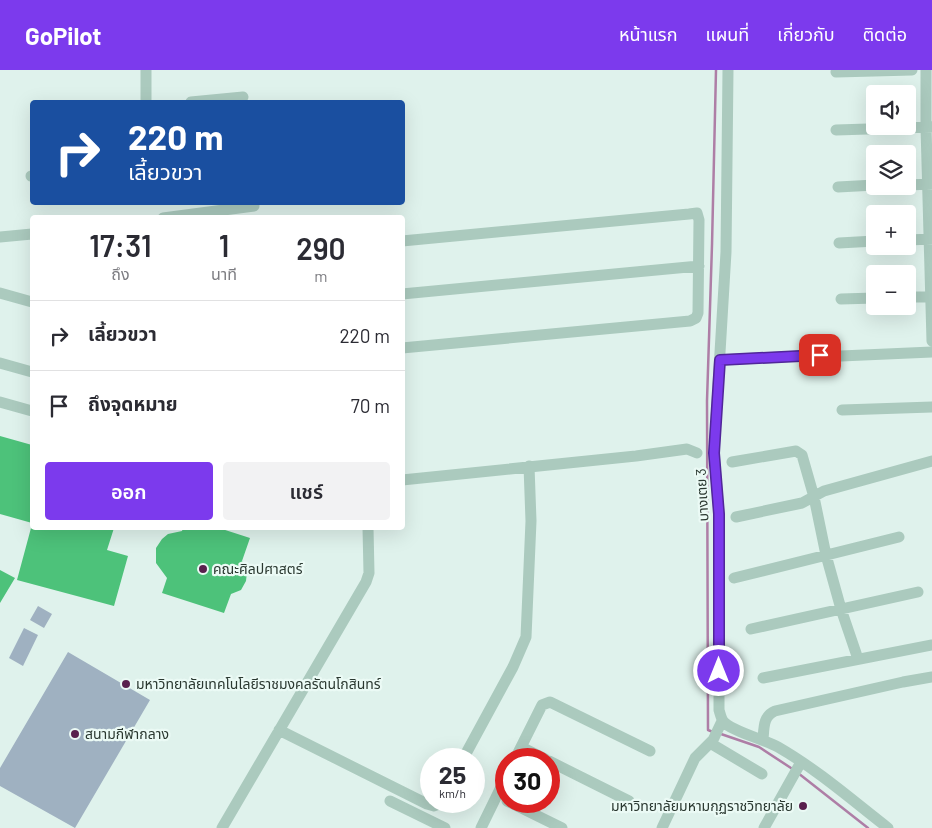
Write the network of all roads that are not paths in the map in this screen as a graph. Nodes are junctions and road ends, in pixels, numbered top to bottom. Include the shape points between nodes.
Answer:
1 (146, 70) edge
2 (728, 70) edge
3 (912, 70) edge
4 (926, 70) edge
5 (836, 72) dead end
6 (243, 97) dead end
7 (146, 100) edge
8 (212, 100) edge
9 (929, 127) edge
10 (836, 130) dead end
11 (930, 184) edge
12 (916, 185) edge
13 (838, 186) dead end
14 (866, 186) edge
15 (254, 206) dead end
16 (195, 211) edge
17 (177, 215) edge
18 (30, 234) edge
19 (0, 237) edge
20 (931, 239) edge
21 (916, 240) edge
22 (405, 241) edge
23 (866, 242) edge
24 (839, 243) dead end
25 (699, 266) junction
26 (0, 293) edge
27 (405, 294) edge
28 (916, 297) edge
29 (931, 297) edge
30 (866, 298) edge
31 (841, 299) dead end
32 (30, 301) edge
33 (932, 341) edge
34 (405, 348) edge
35 (932, 352) edge
36 (820, 355) dead end
37 (841, 356) dead end
38 (720, 360) junction
39 (0, 362) edge
40 (30, 371) edge
41 (0, 402) edge
42 (932, 407) edge
43 (30, 410) edge
44 (842, 410) dead end
45 (697, 453) dead end
46 (932, 461) edge
47 (732, 462) dead end
48 (529, 466) junction
49 (405, 480) edge
50 (814, 497) junction
51 (736, 517) dead end
52 (368, 530) edge
53 (899, 537) dead end
54 (826, 555) junction
55 (734, 578) dead end
56 (918, 592) dead end
57 (841, 609) junction
58 (751, 629) dead end
59 (932, 645) edge
60 (858, 659) junction
61 (932, 677) edge
62 (763, 678) dead end
63 (721, 725) junction
64 (279, 730) junction
65 (763, 740) junction
66 (712, 742) junction
67 (521, 747) edge
68 (469, 748) edge
69 (650, 751) dead end
70 (799, 765) junction
71 (560, 766) edge
72 (762, 774) dead end
73 (390, 800) dead end
74 (420, 800) edge
75 (629, 801) dead end
76 (495, 810) edge
77 (530, 813) edge
78 (222, 828) edge
79 (445, 828) edge
80 (481, 828) edge
81 (562, 828) edge
82 (662, 828) edge
83 (764, 828) edge
84 (888, 828) edge

1 - 7 street
2 - 38 street, บางเตย 3 via 726,252
3 - 5 street
4 - 9 street
6 - 8 street
9 - 10 street
9 - 11 street
11 - 12 street
11 - 20 street
13 - 14 street
15 - 16 street
16 - 17 street
18 - 19 street
20 - 21 street
20 - 29 street
22 - 25 street via 697,214
23 - 24 street
25 - 27 street
25 - 34 street via 698,313 690,321
26 - 32 street
28 - 29 street
29 - 33 street
30 - 31 street
35 - 37 street
36 - 38 street
38 - 63 street, บางเตย 3 via 714,453 719,514
39 - 40 street
41 - 43 street
42 - 44 street
45 - 48 street via 687,449
46 - 50 street via 824,491
47 - 50 street via 796,451 802,455
48 - 49 street
48 - 68 street via 531,521 526,637
50 - 51 street via 802,503
50 - 54 street
52 - 64 street via 369,573 366,582
53 - 54 street
54 - 55 street
54 - 57 street
56 - 57 street
57 - 58 street
57 - 60 street
59 - 60 street
60 - 62 street
61 - 65 street via 775,711 764,722
63 - 65 street
63 - 66 street
64 - 74 street
64 - 78 street
65 - 70 street via 778,747
66 - 72 street
66 - 82 street via 695,758
67 - 69 street via 542,705 550,702
70 - 83 street
70 - 84 street
71 - 75 street
73 - 79 street
76 - 80 street
77 - 81 street

